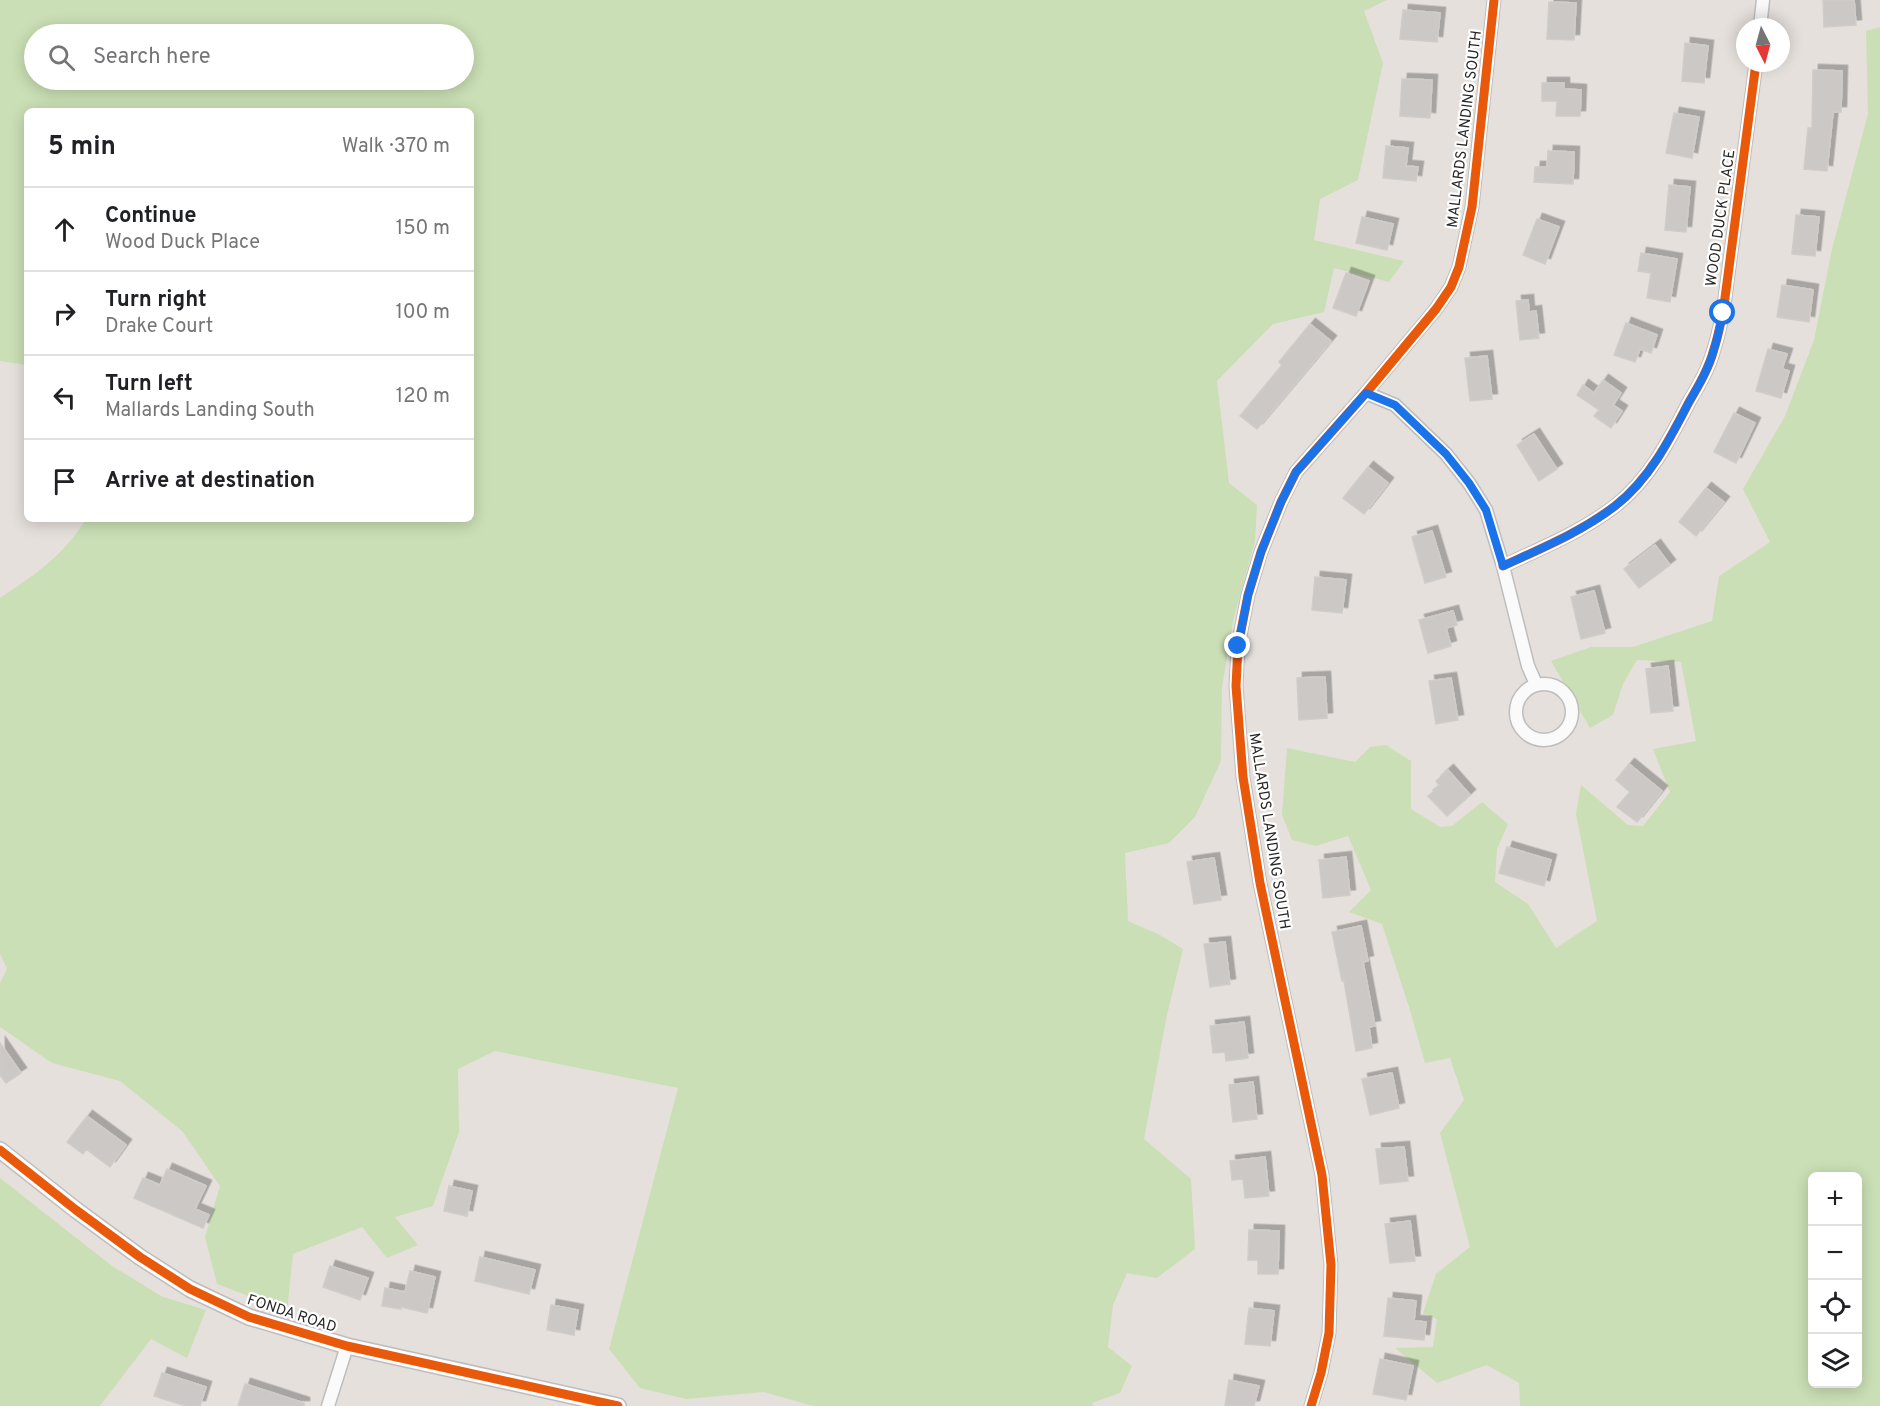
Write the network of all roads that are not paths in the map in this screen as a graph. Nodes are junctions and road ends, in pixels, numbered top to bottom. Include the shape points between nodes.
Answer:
1 (1494, 0) edge
2 (1763, 0) edge
3 (1761, 18) edge
4 (1755, 72) edge
5 (1366, 393) junction
6 (1503, 566) junction
7 (1536, 684) junction
8 (0, 1150) edge
9 (347, 1347) junction
10 (328, 1406) edge
11 (618, 1406) edge
12 (1311, 1406) edge

1 - 5 street, MALLARDS LANDING SOUTH via 1472,207 1459,267 1436,309
2 - 3 street
4 - 6 street, WOOD DUCK PLACE via 1723,313 1704,374 1652,467 1618,504 1561,539
5 - 6 street via 1395,405 1452,461 1486,510
5 - 12 street, MALLARDS LANDING SOUTH via 1296,472 1261,552 1238,646 1236,686 1243,777 1260,883 1322,1175 1331,1265 1329,1333
6 - 7 street
7 - 7 street via 1562,690 1571,704 1566,730 1550,739 1531,737 1518,723 1517,704
8 - 9 street, FONDA ROAD via 140,1257 190,1289 249,1317
9 - 10 street
9 - 11 street, FONDA ROAD

